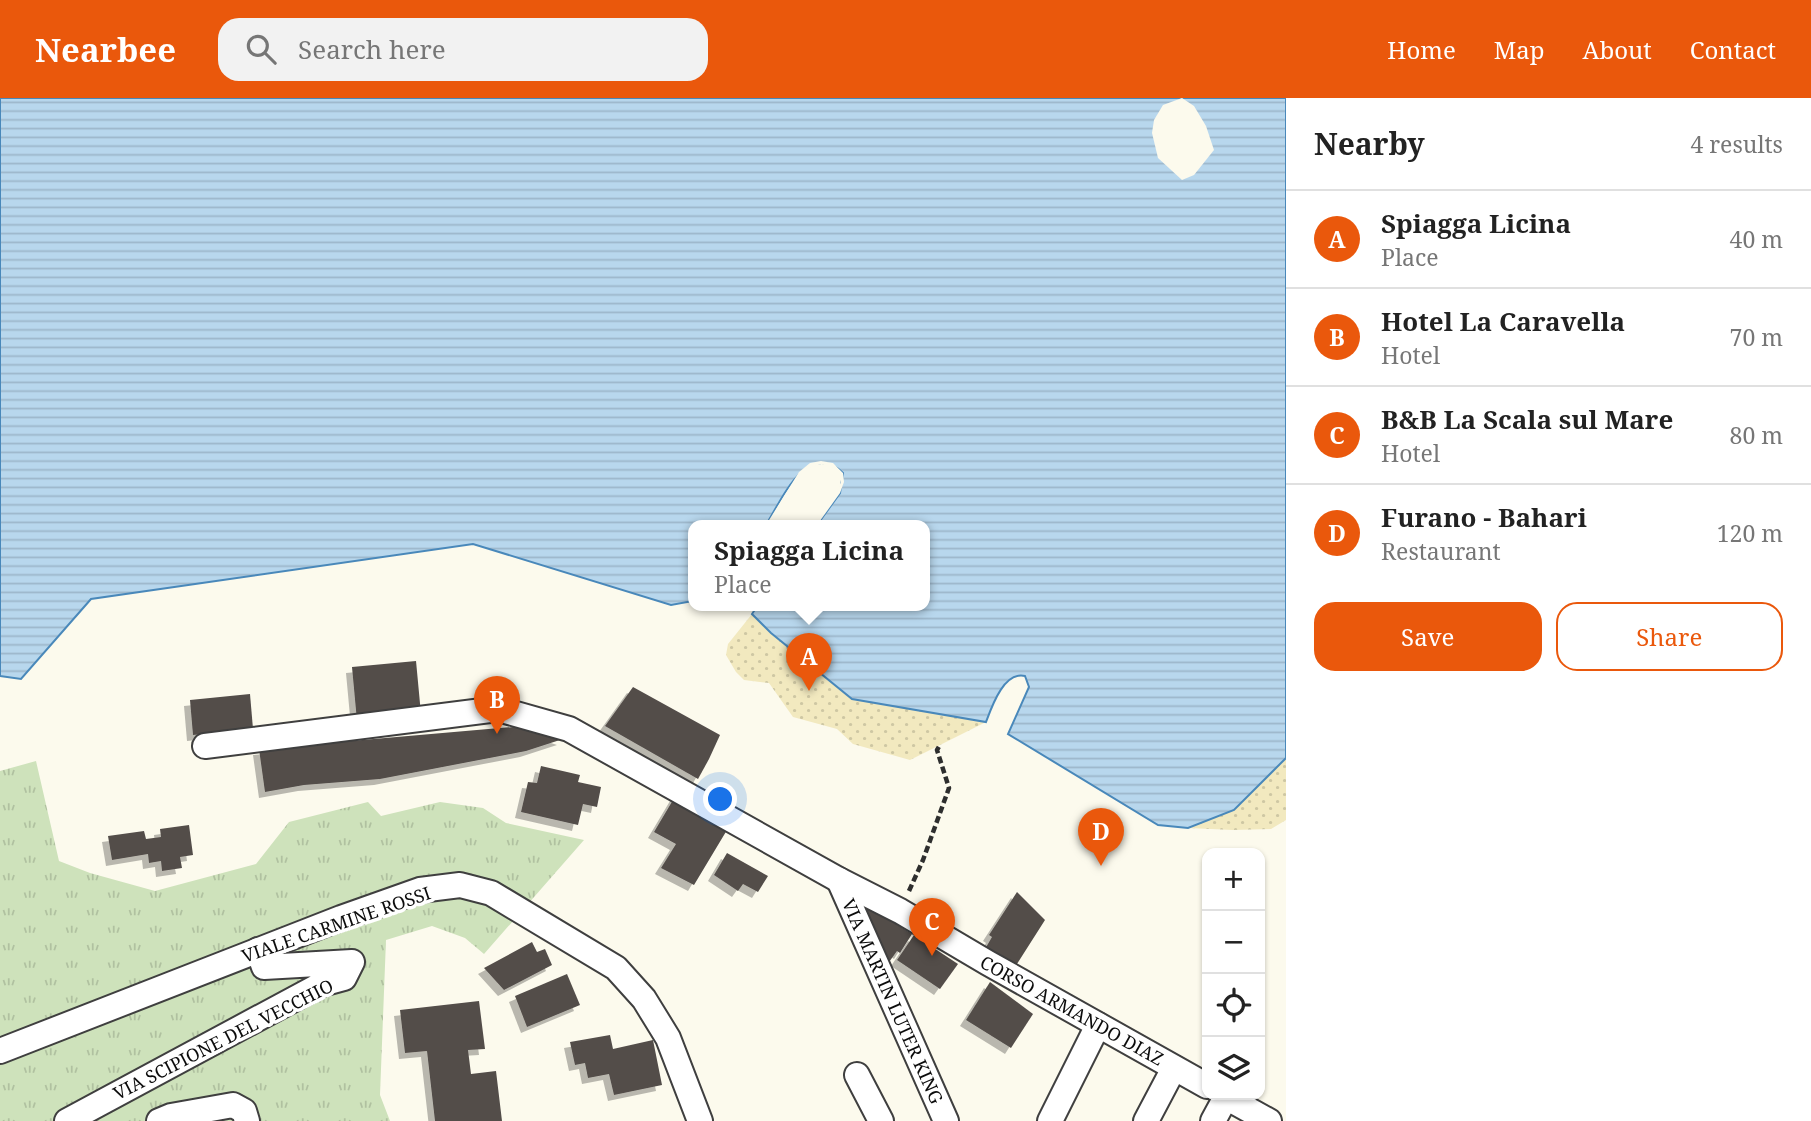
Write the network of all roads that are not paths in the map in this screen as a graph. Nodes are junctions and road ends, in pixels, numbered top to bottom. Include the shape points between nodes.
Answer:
1 (205, 746) dead end
2 (839, 880) junction
3 (258, 950) junction
4 (1098, 1025) junction
5 (0, 1051) edge
6 (1174, 1068) junction
7 (857, 1075) dead end
8 (1202, 1084) edge
9 (1218, 1100) edge
10 (1232, 1100) edge
11 (69, 1120) edge
12 (159, 1121) edge
13 (247, 1121) edge
14 (700, 1121) edge
15 (881, 1121) edge
16 (946, 1121) edge
17 (1050, 1121) edge
18 (1146, 1121) edge
19 (1213, 1121) edge
20 (1269, 1121) edge

1 - 2 street, CORSO ARMANDO DIAZ via 498,709 569,729
2 - 4 street, CORSO ARMANDO DIAZ
2 - 16 street, VIA MARTIN LUTER KING
3 - 5 street, VIALE CARMINE ROSSI
3 - 11 street, VIA SCIPIONE DEL VECCHIO via 264,967 352,962 344,978 322,985
3 - 14 street, VIALE CARMINE ROSSI via 420,890 460,885 491,893 616,968 644,999 668,1038
4 - 6 street, CORSO ARMANDO DIAZ
4 - 17 street
6 - 8 street, CORSO ARMANDO DIAZ
6 - 18 street
7 - 15 street
9 - 19 street
10 - 20 street, CORSO ARMANDO DIAZ
12 - 13 street via 233,1105 244,1111

